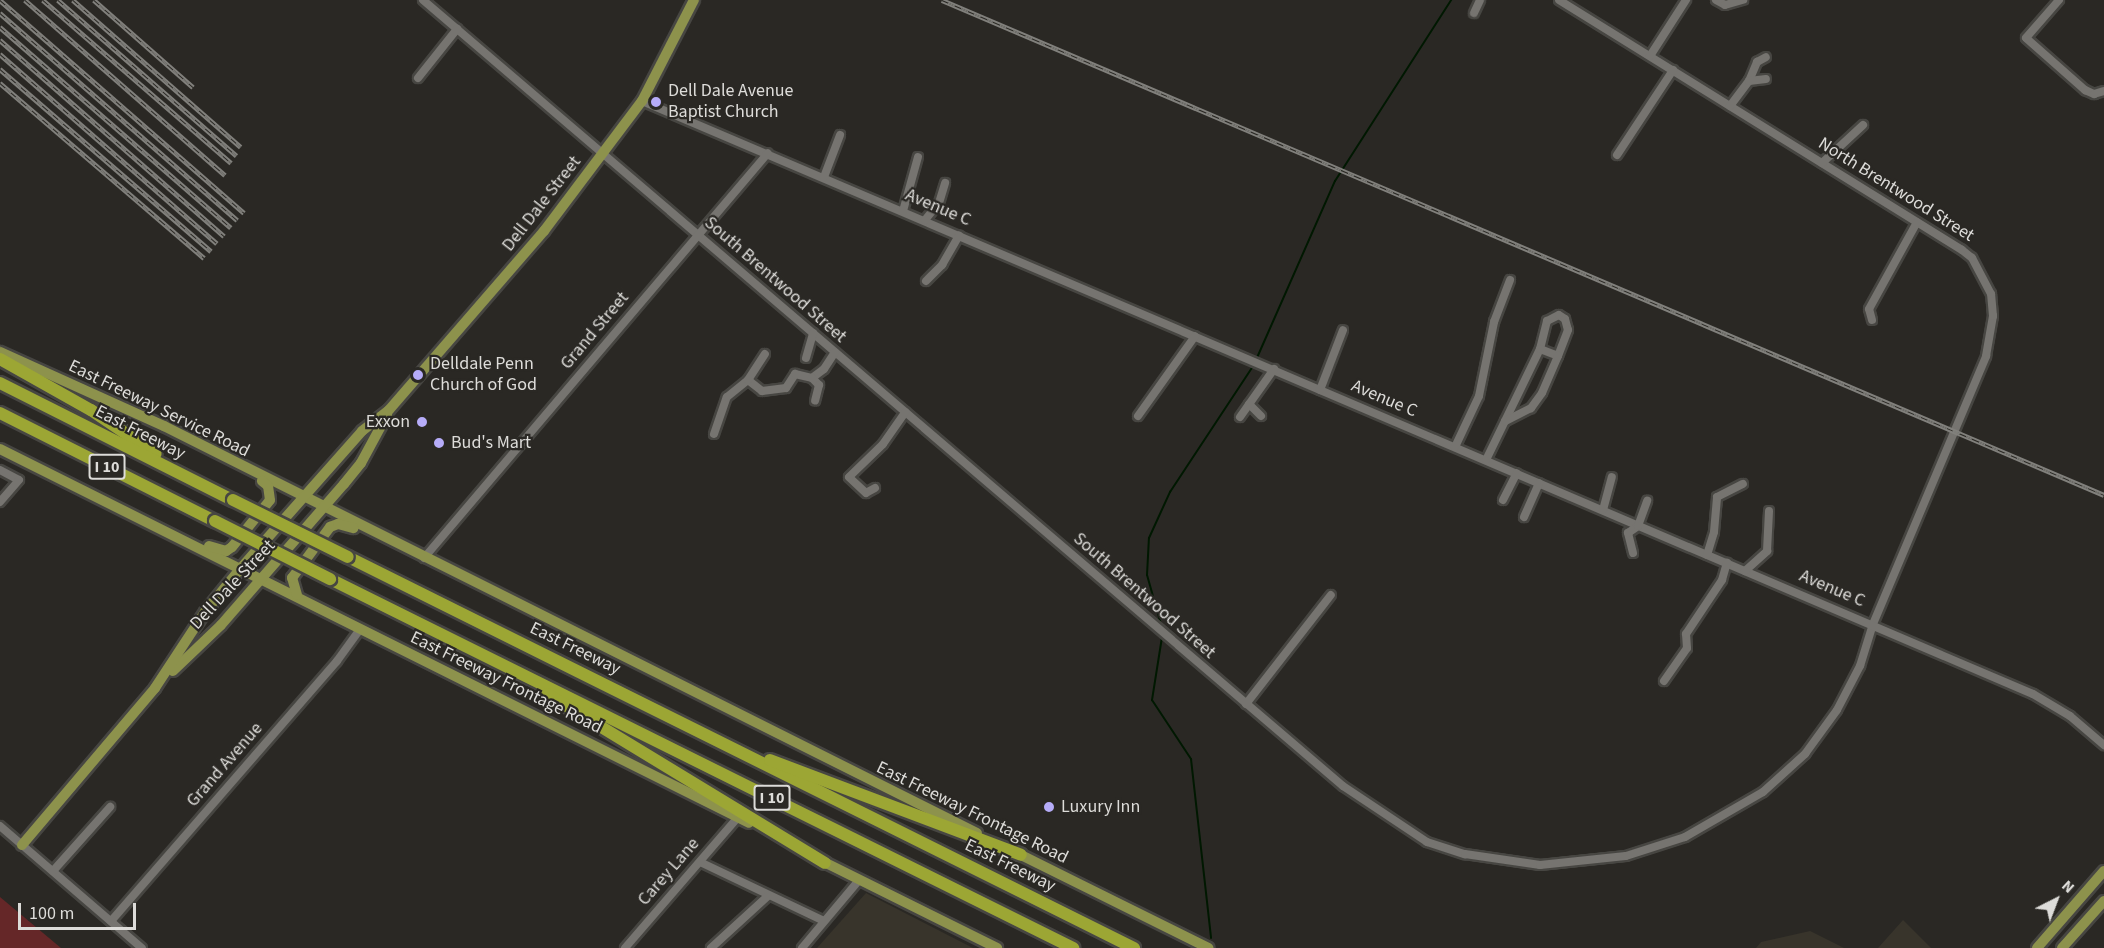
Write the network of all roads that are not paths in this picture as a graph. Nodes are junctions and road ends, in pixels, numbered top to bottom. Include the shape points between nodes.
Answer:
1 (423, 0) edge
2 (694, 0) edge
3 (1480, 0) edge
4 (1559, 0) edge
5 (1686, 0) edge
6 (1716, 0) edge
7 (1743, 0) edge
8 (2059, 0) edge
9 (1474, 13) dead end
10 (457, 29) junction
11 (1650, 56) junction
12 (1767, 57) dead end
13 (1672, 70) junction
14 (418, 78) dead end
15 (1767, 79) dead end
16 (1749, 81) junction
17 (2104, 91) edge
18 (642, 101) junction
19 (1730, 106) junction
20 (1863, 124) dead end
21 (840, 135) dead end
22 (602, 153) junction
23 (768, 153) junction
24 (1617, 154) dead end
25 (918, 157) dead end
26 (1822, 163) junction
27 (824, 177) junction
28 (945, 183) dead end
29 (903, 211) junction
30 (925, 220) junction
31 (1917, 222) junction
32 (959, 235) junction
33 (698, 236) junction
34 (1510, 280) dead end
35 (926, 281) dead end
36 (1872, 320) dead end
37 (1343, 330) dead end
38 (813, 333) junction
39 (1195, 336) junction
40 (1540, 349) junction
41 (0, 352) edge
42 (835, 352) junction
43 (765, 354) dead end
44 (1558, 356) junction
45 (806, 358) dead end
46 (0, 359) edge
47 (1274, 369) junction
48 (812, 378) junction
49 (748, 380) junction
50 (0, 384) edge
51 (1320, 390) junction
52 (815, 401) dead end
53 (1249, 404) junction
54 (389, 410) junction
55 (905, 412) junction
56 (0, 413) edge
57 (1138, 416) dead end
58 (1262, 416) dead end
59 (1240, 417) dead end
60 (1505, 421) junction
61 (714, 434) dead end
62 (1455, 447) junction
63 (0, 449) edge
64 (1486, 460) junction
65 (0, 470) edge
66 (250, 472) junction
67 (1517, 473) junction
68 (1612, 477) dead end
69 (199, 483) junction
70 (1539, 483) junction
71 (1743, 484) dead end
72 (875, 488) dead end
73 (303, 498) junction
74 (1503, 500) dead end
75 (1647, 501) dead end
76 (0, 502) edge
77 (323, 508) junction
78 (1603, 510) junction
79 (1769, 512) dead end
80 (1524, 517) dead end
81 (1639, 525) junction
82 (162, 528) junction
83 (405, 549) junction
84 (1633, 553) dead end
85 (1707, 555) junction
86 (424, 558) junction
87 (1727, 563) junction
88 (240, 569) junction
89 (1745, 571) junction
90 (262, 579) junction
91 (1331, 595) dead end
92 (297, 596) junction
93 (1873, 624) junction
94 (360, 628) junction
95 (471, 649) junction
96 (1664, 681) dead end
97 (155, 688) junction
98 (1246, 704) junction
99 (2104, 745) edge
100 (749, 755) junction
101 (110, 807) dead end
102 (738, 817) junction
103 (0, 826) edge
104 (22, 845) junction
105 (1021, 855) junction
106 (700, 861) junction
107 (825, 863) junction
108 (53, 871) junction
109 (2104, 871) edge
110 (859, 880) junction
111 (768, 896) junction
112 (2104, 901) edge
113 (111, 921) junction
114 (824, 921) junction
115 (142, 948) edge
116 (625, 948) edge
117 (711, 948) edge
118 (802, 948) edge
119 (997, 948) edge
120 (1074, 948) edge
121 (1134, 948) edge
122 (1208, 948) edge
123 (2037, 948) edge
124 (2062, 948) edge

1 - 10 street, South Brentwood Street
2 - 18 main road, Dell Dale Street
3 - 9 street
4 - 11 street, North Brentwood Street
5 - 11 street
6 - 7 street via 1725,5
8 - 17 street via 2026,38 2094,94
10 - 14 street
10 - 22 street, South Brentwood Street
11 - 13 street, North Brentwood Street
12 - 16 street via 1757,62
13 - 19 street, North Brentwood Street
13 - 24 street
15 - 16 street
16 - 19 street
18 - 22 main road, Dell Dale Street
18 - 23 street, Avenue C
19 - 26 street, North Brentwood Street
20 - 26 street
21 - 27 street
22 - 33 street, South Brentwood Street
22 - 54 main road, Dell Dale Street via 544,231
23 - 27 street, Avenue C
23 - 33 street, Grand Street
25 - 29 street
26 - 31 street, North Brentwood Street
27 - 29 street, Avenue C
28 - 30 street via 939,203
29 - 30 street, Avenue C
30 - 32 street, Avenue C
31 - 36 street via 1869,309
31 - 93 street, North Brentwood Street via 1972,258 1991,294 1991,336
32 - 35 street via 942,265
32 - 39 street, Avenue C
33 - 38 street, South Brentwood Street
33 - 86 street, Grand Street
34 - 62 street via 1494,322 1479,396
37 - 51 street
38 - 42 street, South Brentwood Street
38 - 45 street
39 - 47 street, Avenue C
39 - 57 street
40 - 44 street
40 - 44 street via 1547,321 1559,315 1565,319 1568,330
40 - 60 street
41 - 66 main road, East Freeway Service Road via 164,426
42 - 48 street via 824,369
42 - 55 street, South Brentwood Street
43 - 49 street
44 - 60 street via 1531,408
46 - 69 highway via 91,410
47 - 51 street, Avenue C
47 - 53 street
48 - 49 street via 795,374 786,388 762,391
48 - 52 street via 819,385
49 - 61 street via 727,397
50 - 69 highway, East Freeway / I 10
51 - 62 street, Avenue C
53 - 58 street
53 - 59 street
54 - 73 main road, Dell Dale Street via 363,431
54 - 77 main road, Dell Dale Street via 361,463
55 - 72 street via 883,444 849,477 866,493
55 - 98 street, South Brentwood Street
56 - 95 highway, I 10, bridge
60 - 64 street
62 - 64 street, Avenue C
63 - 82 main road, East Freeway Frontage Road
64 - 67 street, Avenue C
65 - 76 street via 19,480
66 - 73 main road, East Freeway Service Road
66 - 82 main road via 268,486 270,500 226,551
67 - 70 street, Avenue C
67 - 74 street
68 - 78 street
69 - 100 highway, East Freeway / I 10, bridge
70 - 78 street, Avenue C
70 - 80 street
71 - 85 street via 1717,497
73 - 77 main road, East Freeway Frontage Road
73 - 88 main road, Dell Dale Street
75 - 81 street
77 - 83 main road, East Freeway Frontage Road
77 - 90 main road, Dell Dale Street
78 - 81 street, Avenue C
79 - 89 street via 1767,551
81 - 84 street via 1628,533
81 - 85 street, Avenue C
82 - 88 main road, East Freeway Frontage Road
83 - 86 main road, East Freeway Frontage Road
83 - 92 main road via 390,547 347,526 330,527 292,578
85 - 87 street, Avenue C
86 - 105 main road, East Freeway Frontage Road
87 - 89 street, Avenue C
87 - 96 street via 1722,580 1686,634 1687,648
88 - 90 main road, East Freeway Frontage Road
88 - 97 main road, Dell Dale Street via 205,612
89 - 93 street, Avenue C
90 - 92 main road, East Freeway Frontage Road
90 - 97 main road, Dell Dale Street
91 - 98 street
92 - 94 main road, East Freeway Frontage Road
93 - 98 street, South Brentwood Street via 1850,688 1822,733 1785,775 1699,831 1656,848 1597,861 1513,864 1428,842 1343,786
93 - 99 street, Avenue C via 2040,698 2070,716
94 - 102 main road, East Freeway Frontage Road
94 - 113 street, Grand Avenue via 337,662
95 - 107 highway
95 - 120 highway, I 10
97 - 104 main road, Dell Dale Street
100 - 105 highway via 793,766
100 - 121 highway, East Freeway / I 10
101 - 108 street
102 - 106 street, Carey Lane
102 - 107 main road, East Freeway Frontage Road
103 - 104 street
104 - 108 street
105 - 122 main road, East Freeway Frontage Road
106 - 111 street
106 - 116 street, Carey Lane
107 - 110 main road, East Freeway Frontage Road
108 - 113 street
109 - 123 main road
110 - 114 street
110 - 119 main road, East Freeway Frontage Road
111 - 114 street
111 - 117 street
112 - 124 main road
113 - 115 street
114 - 118 street

